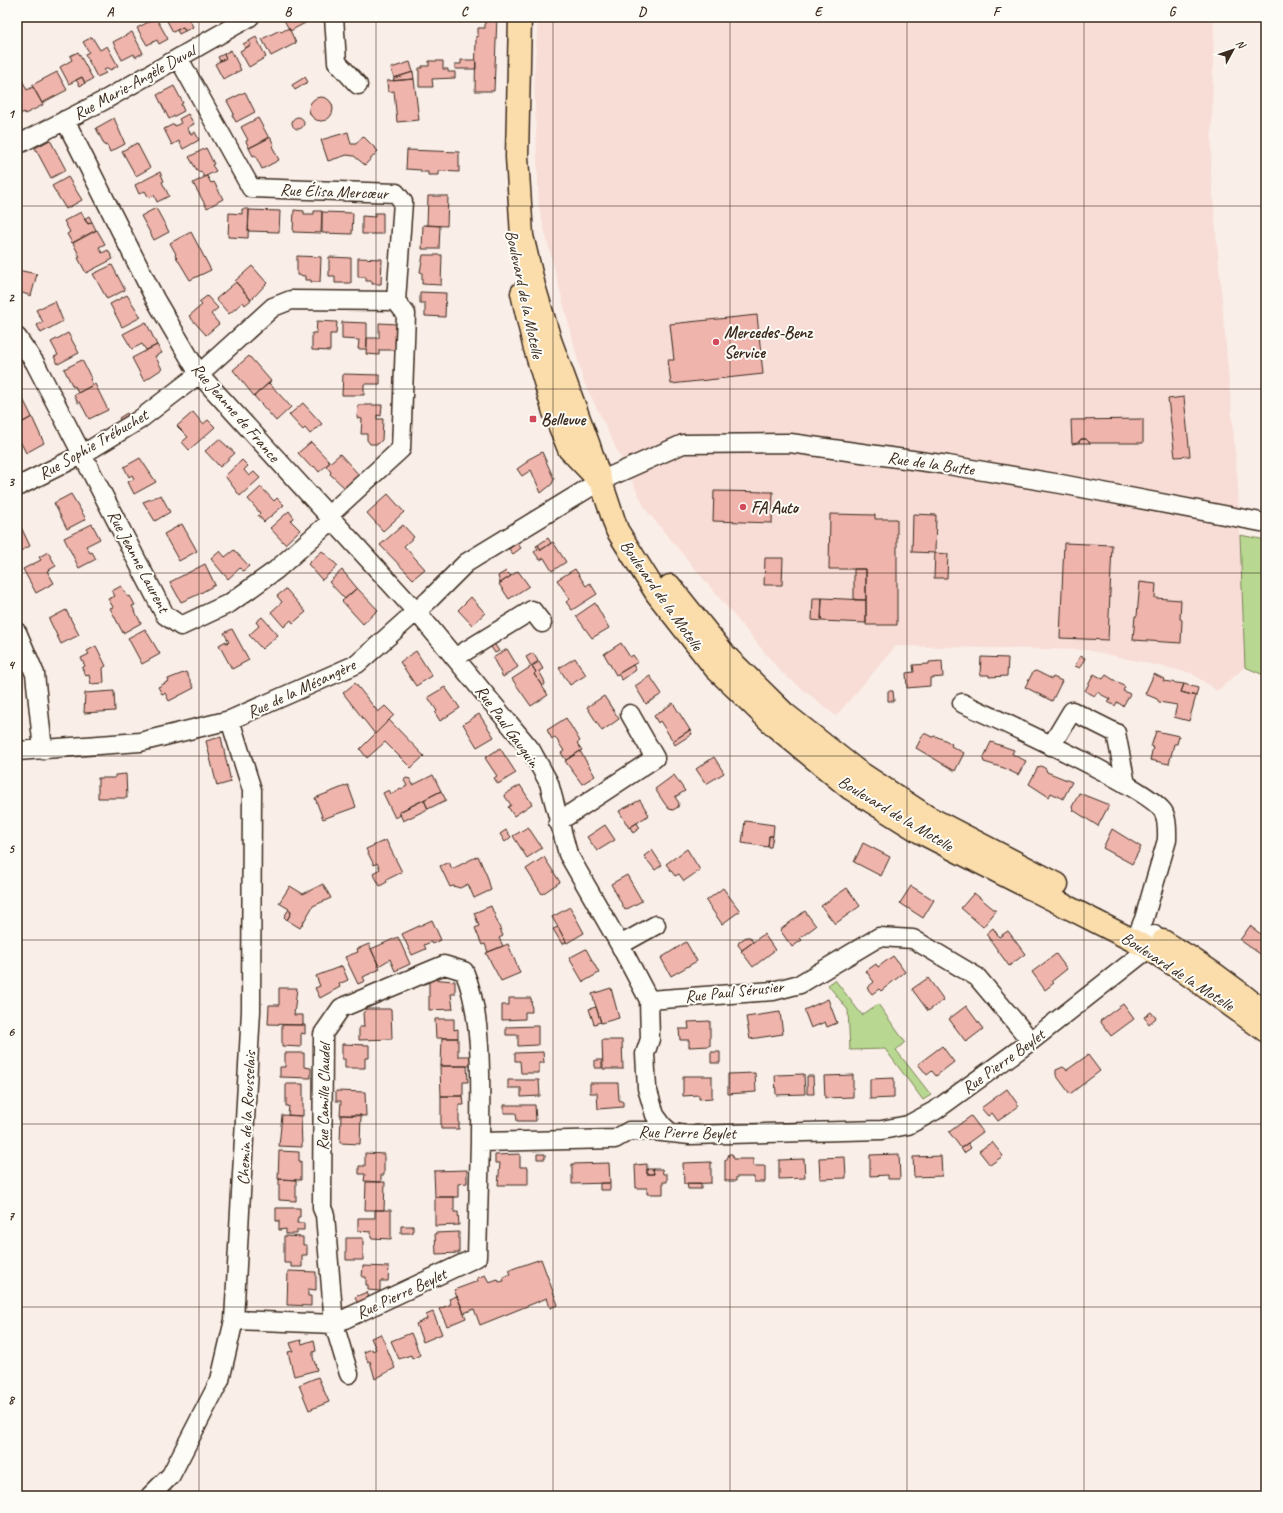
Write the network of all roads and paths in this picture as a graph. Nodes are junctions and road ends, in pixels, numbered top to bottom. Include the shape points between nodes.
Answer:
1 (250, 17) edge
2 (334, 17) edge
3 (508, 17) edge
4 (520, 17) edge
5 (179, 59) junction
6 (358, 84) dead end
7 (65, 120) junction
8 (17, 145) edge
9 (396, 301) junction
10 (17, 337) edge
11 (199, 374) junction
12 (83, 454) junction
13 (600, 481) junction
14 (17, 487) edge
15 (330, 518) junction
16 (1266, 523) edge
17 (416, 611) junction
18 (542, 623) dead end
19 (17, 632) edge
20 (456, 657) junction
21 (962, 703) dead end
22 (630, 714) dead end
23 (230, 720) junction
24 (1051, 746) junction
25 (42, 750) junction
26 (17, 751) edge
27 (1126, 784) junction
28 (558, 822) junction
29 (656, 924) dead end
30 (1144, 938) junction
31 (620, 945) junction
32 (649, 1000) junction
33 (1266, 1014) edge
34 (1266, 1031) edge
35 (1031, 1041) junction
36 (671, 1133) junction
37 (480, 1142) junction
38 (234, 1320) junction
39 (334, 1324) junction
40 (349, 1374) dead end
41 (150, 1496) edge

1 - 5 street, Rue Marie-Angèle Duval
2 - 6 street via 337,62
3 - 13 main road, Boulevard de la Motelle via 506,166 511,242 534,345 554,412 569,449
4 - 13 main road, Boulevard de la Motelle via 517,157 522,236 550,340
5 - 7 street, Rue Marie-Angèle Duval
5 - 9 street, Rue Élisa Mercœur via 251,188 396,193 403,202
7 - 8 street, Rue Marie-Angèle Duval
7 - 11 street, Rue Jeanne de France via 155,299
9 - 11 street, Rue Sophie Trébuchet via 283,302 272,307
9 - 15 street via 406,314 401,449
10 - 12 street via 35,363
11 - 12 street, Rue Sophie Trébuchet via 139,420
11 - 15 street, Rue Jeanne de France
12 - 14 street, Rue Sophie Trébuchet
12 - 15 street, Rue Jeanne Laurent via 165,615 181,626 230,603 276,570
13 - 16 street, Rue de la Butte via 682,444 790,443 948,465
13 - 17 street, Rue de la Mésangère via 466,564
13 - 30 main road, Boulevard de la Motelle via 672,589 726,656 785,714 856,770 926,816
15 - 17 street, Rue Jeanne de France
17 - 20 street, Rue Paul Gauguin
17 - 23 street, Rue de la Mésangère via 357,664
18 - 20 street via 532,610
19 - 25 street via 35,674
20 - 28 street, Rue Paul Gauguin via 531,750 549,783
21 - 24 street
22 - 28 street via 656,758
23 - 25 street, Rue de la Mésangère via 140,742
23 - 38 street, Chemin de la Rousselais via 252,790 251,1011
24 - 27 street
24 - 27 street via 1072,711 1116,733
25 - 26 street, Rue de la Mésangère
27 - 30 street via 1159,807 1164,813 1168,827
28 - 31 street, Rue Paul Gauguin via 568,854
29 - 31 street
30 - 33 main road, Boulevard de la Motelle via 1191,958 1240,992
30 - 34 main road, Boulevard de la Motelle via 1182,970
30 - 35 street, Rue Pierre Beylet via 1142,953
31 - 32 street, Rue Paul Gauguin
32 - 35 street, Rue Paul Sérusier via 773,991 800,984 879,937 913,939 977,977
32 - 36 street, Rue Paul Gauguin via 647,1088 655,1115
35 - 36 street, Rue Pierre Beylet via 936,1110 908,1125 882,1130 690,1135
36 - 37 street, Rue Pierre Beylet via 629,1131 615,1139
37 - 39 street, Rue Pierre Beylet via 477,1258
37 - 39 street, Rue Camille Claudel via 480,1071 474,1003 471,986 464,971 444,965 341,1008 323,1034 322,1208 326,1215
38 - 39 street, Rue Pierre Beylet
38 - 41 street, Chemin de la Rousselais via 220,1380 171,1475
39 - 40 street, Rue Camille Claudel

